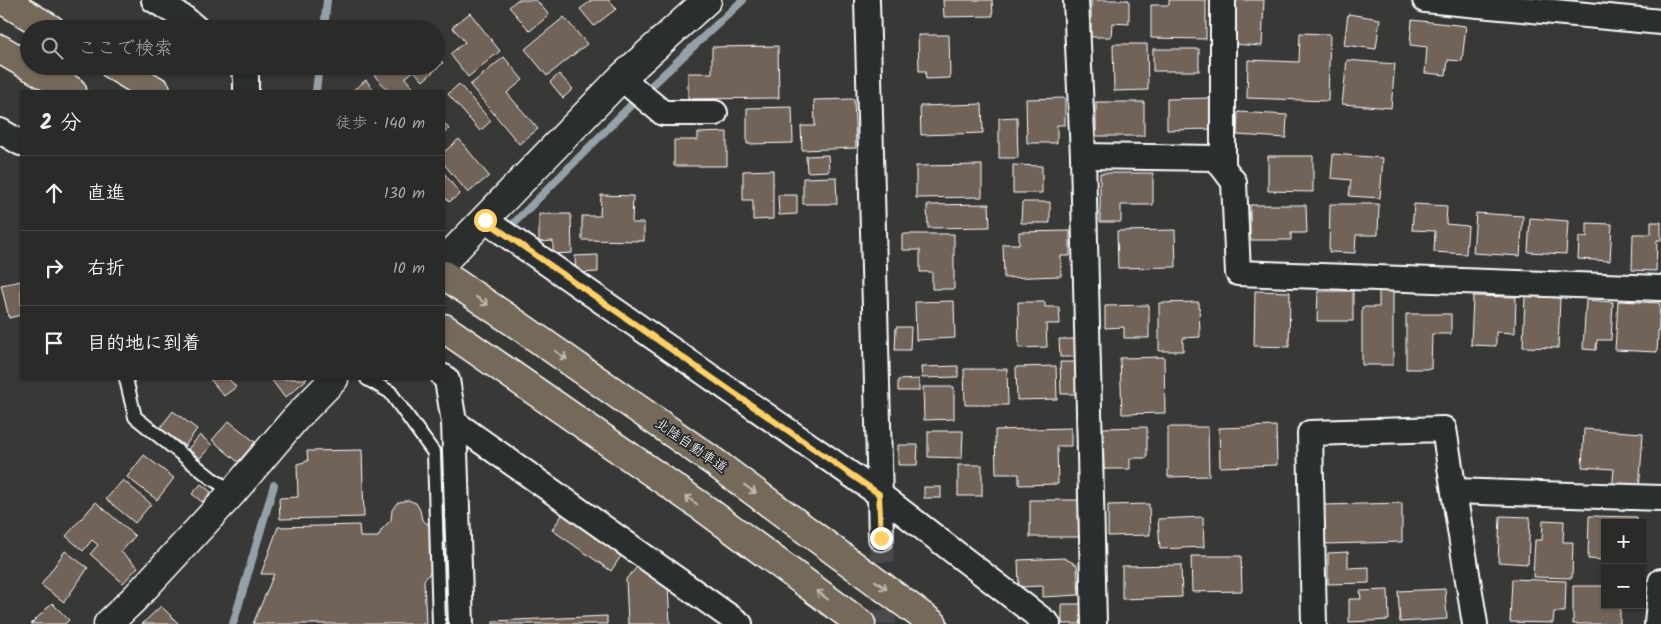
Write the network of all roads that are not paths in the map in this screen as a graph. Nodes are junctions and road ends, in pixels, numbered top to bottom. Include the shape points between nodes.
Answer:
1 (3, 0) edge
2 (154, 0) edge
3 (707, 0) edge
4 (867, 0) edge
5 (1076, 0) edge
6 (1223, 0) edge
7 (1426, 0) edge
8 (187, 16) edge
9 (36, 20) edge
10 (1661, 22) edge
11 (0, 49) edge
12 (20, 61) edge
13 (44, 75) edge
14 (129, 75) edge
15 (245, 75) edge
16 (621, 78) junction
17 (70, 90) edge
18 (154, 90) edge
19 (246, 90) edge
20 (715, 114) dead end
21 (0, 131) edge
22 (20, 142) edge
23 (1083, 156) junction
24 (1223, 167) junction
25 (485, 220) junction
26 (445, 260) edge
27 (445, 276) edge
28 (1661, 288) edge
29 (445, 329) edge
30 (445, 378) edge
31 (126, 380) edge
32 (333, 380) edge
33 (369, 380) edge
34 (454, 422) junction
35 (1454, 491) junction
36 (233, 492) junction
37 (879, 494) junction
38 (1661, 498) edge
39 (881, 538) tunnel mouth
40 (1661, 580) edge
41 (108, 624) edge
42 (439, 624) edge
43 (461, 624) edge
44 (740, 624) edge
45 (861, 624) edge
46 (933, 624) edge
47 (1048, 624) edge
48 (1094, 624) edge
49 (1314, 624) edge
50 (1475, 624) edge
51 (1658, 624) edge

1 - 9 highway
2 - 8 street
3 - 16 street
4 - 37 street
5 - 23 street
6 - 24 street
7 - 10 street
11 - 12 highway
13 - 17 highway
14 - 18 highway
15 - 19 street
16 - 20 street via 663,114
16 - 25 street
21 - 22 street
23 - 24 street via 1216,158
23 - 48 street
24 - 28 street via 1234,182 1238,274
25 - 26 street
25 - 37 street
27 -> 46 highway, 北陸自動車道 via 714,462
45 -> 29 highway via 705,509
30 - 34 street
31 - 36 lane via 135,417
32 - 36 street
33 - 42 lane via 390,392 434,453
34 - 43 street
34 - 44 street
35 - 38 street
35 - 49 street via 1444,429 1310,433
35 - 50 street
36 - 41 street
37 - 39 street
37 - 47 street
40 - 51 street

